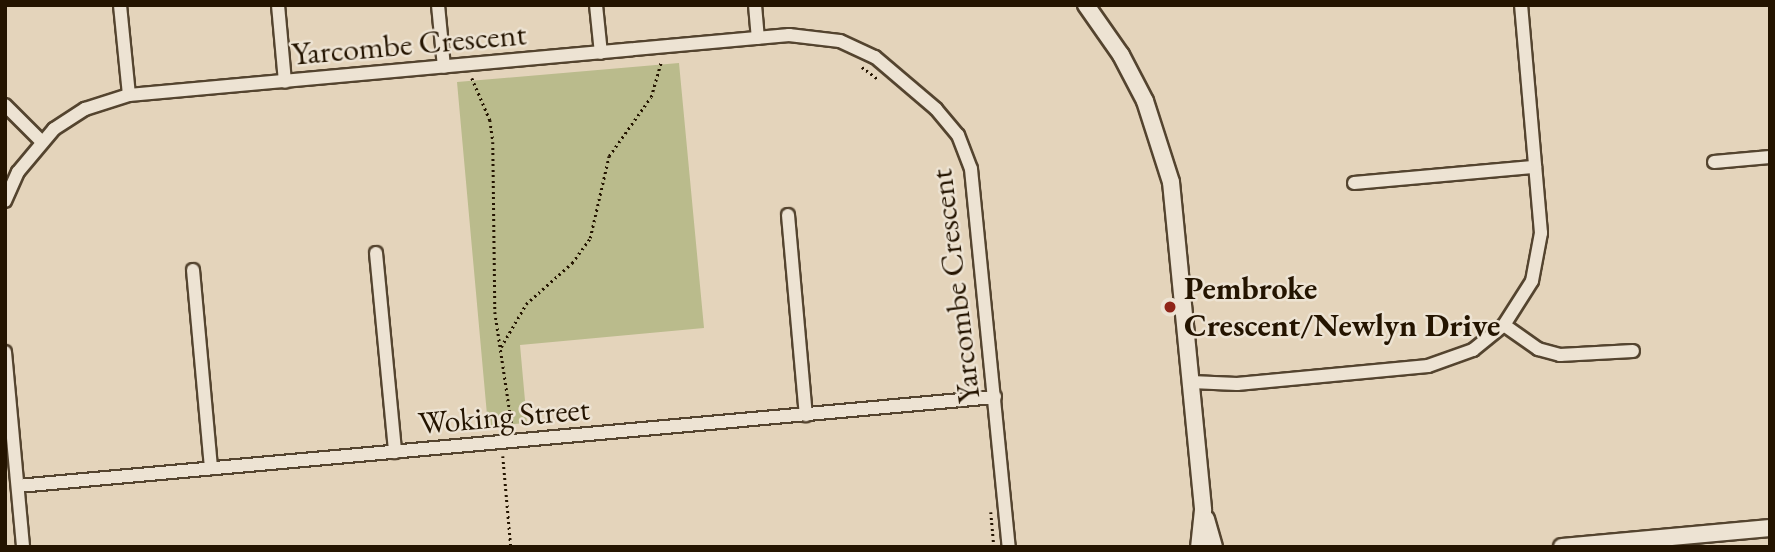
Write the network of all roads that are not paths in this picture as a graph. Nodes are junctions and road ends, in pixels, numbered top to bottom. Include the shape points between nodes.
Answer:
1 (120, 5) edge
2 (278, 5) edge
3 (438, 5) edge
4 (596, 5) edge
5 (755, 5) edge
6 (1086, 5) edge
7 (1521, 5) edge
8 (758, 37) junction
9 (601, 53) junction
10 (444, 67) junction
11 (285, 82) junction
12 (129, 95) junction
13 (5, 105) edge
14 (41, 141) junction
15 (1770, 157) edge
16 (1714, 162) dead end
17 (1535, 167) junction
18 (1354, 183) dead end
19 (5, 201) edge
20 (788, 215) dead end
21 (376, 253) dead end
22 (193, 270) dead end
23 (1504, 325) junction
24 (1633, 351) dead end
25 (5, 352) edge
26 (1192, 388) junction
27 (995, 397) junction
28 (806, 415) junction
29 (395, 452) junction
30 (211, 468) junction
31 (18, 486) junction
32 (1203, 510) junction
33 (1770, 528) edge
34 (23, 547) edge
35 (1009, 547) edge
36 (1199, 547) edge
37 (1214, 547) edge
38 (1562, 547) edge

1 - 12 street
2 - 11 street
3 - 10 street
4 - 9 street
5 - 8 street
6 - 26 street via 1132,74 1164,154 1175,207
7 - 17 street
8 - 9 street, Yarcombe Crescent
8 - 27 street, Yarcombe Crescent via 806,34 858,48 936,108 958,135 976,190
9 - 10 street, Yarcombe Crescent
10 - 11 street, Yarcombe Crescent
11 - 12 street, Yarcombe Crescent
12 - 14 street, Yarcombe Crescent via 85,108
13 - 14 street
14 - 19 street, Yarcombe Crescent via 18,172
15 - 16 street
17 - 18 street
17 - 23 street via 1538,258 1527,291
20 - 28 street
21 - 29 street
22 - 30 street
23 - 24 street via 1538,349 1560,355
23 - 26 street via 1473,350 1429,366
25 - 31 street
26 - 32 street
27 - 28 street, Woking Street
27 - 35 street, Yarcombe Crescent
28 - 29 street, Woking Street
29 - 30 street, Woking Street
30 - 31 street, Woking Street
31 - 34 street
32 - 36 street
32 - 37 street
33 - 38 street

